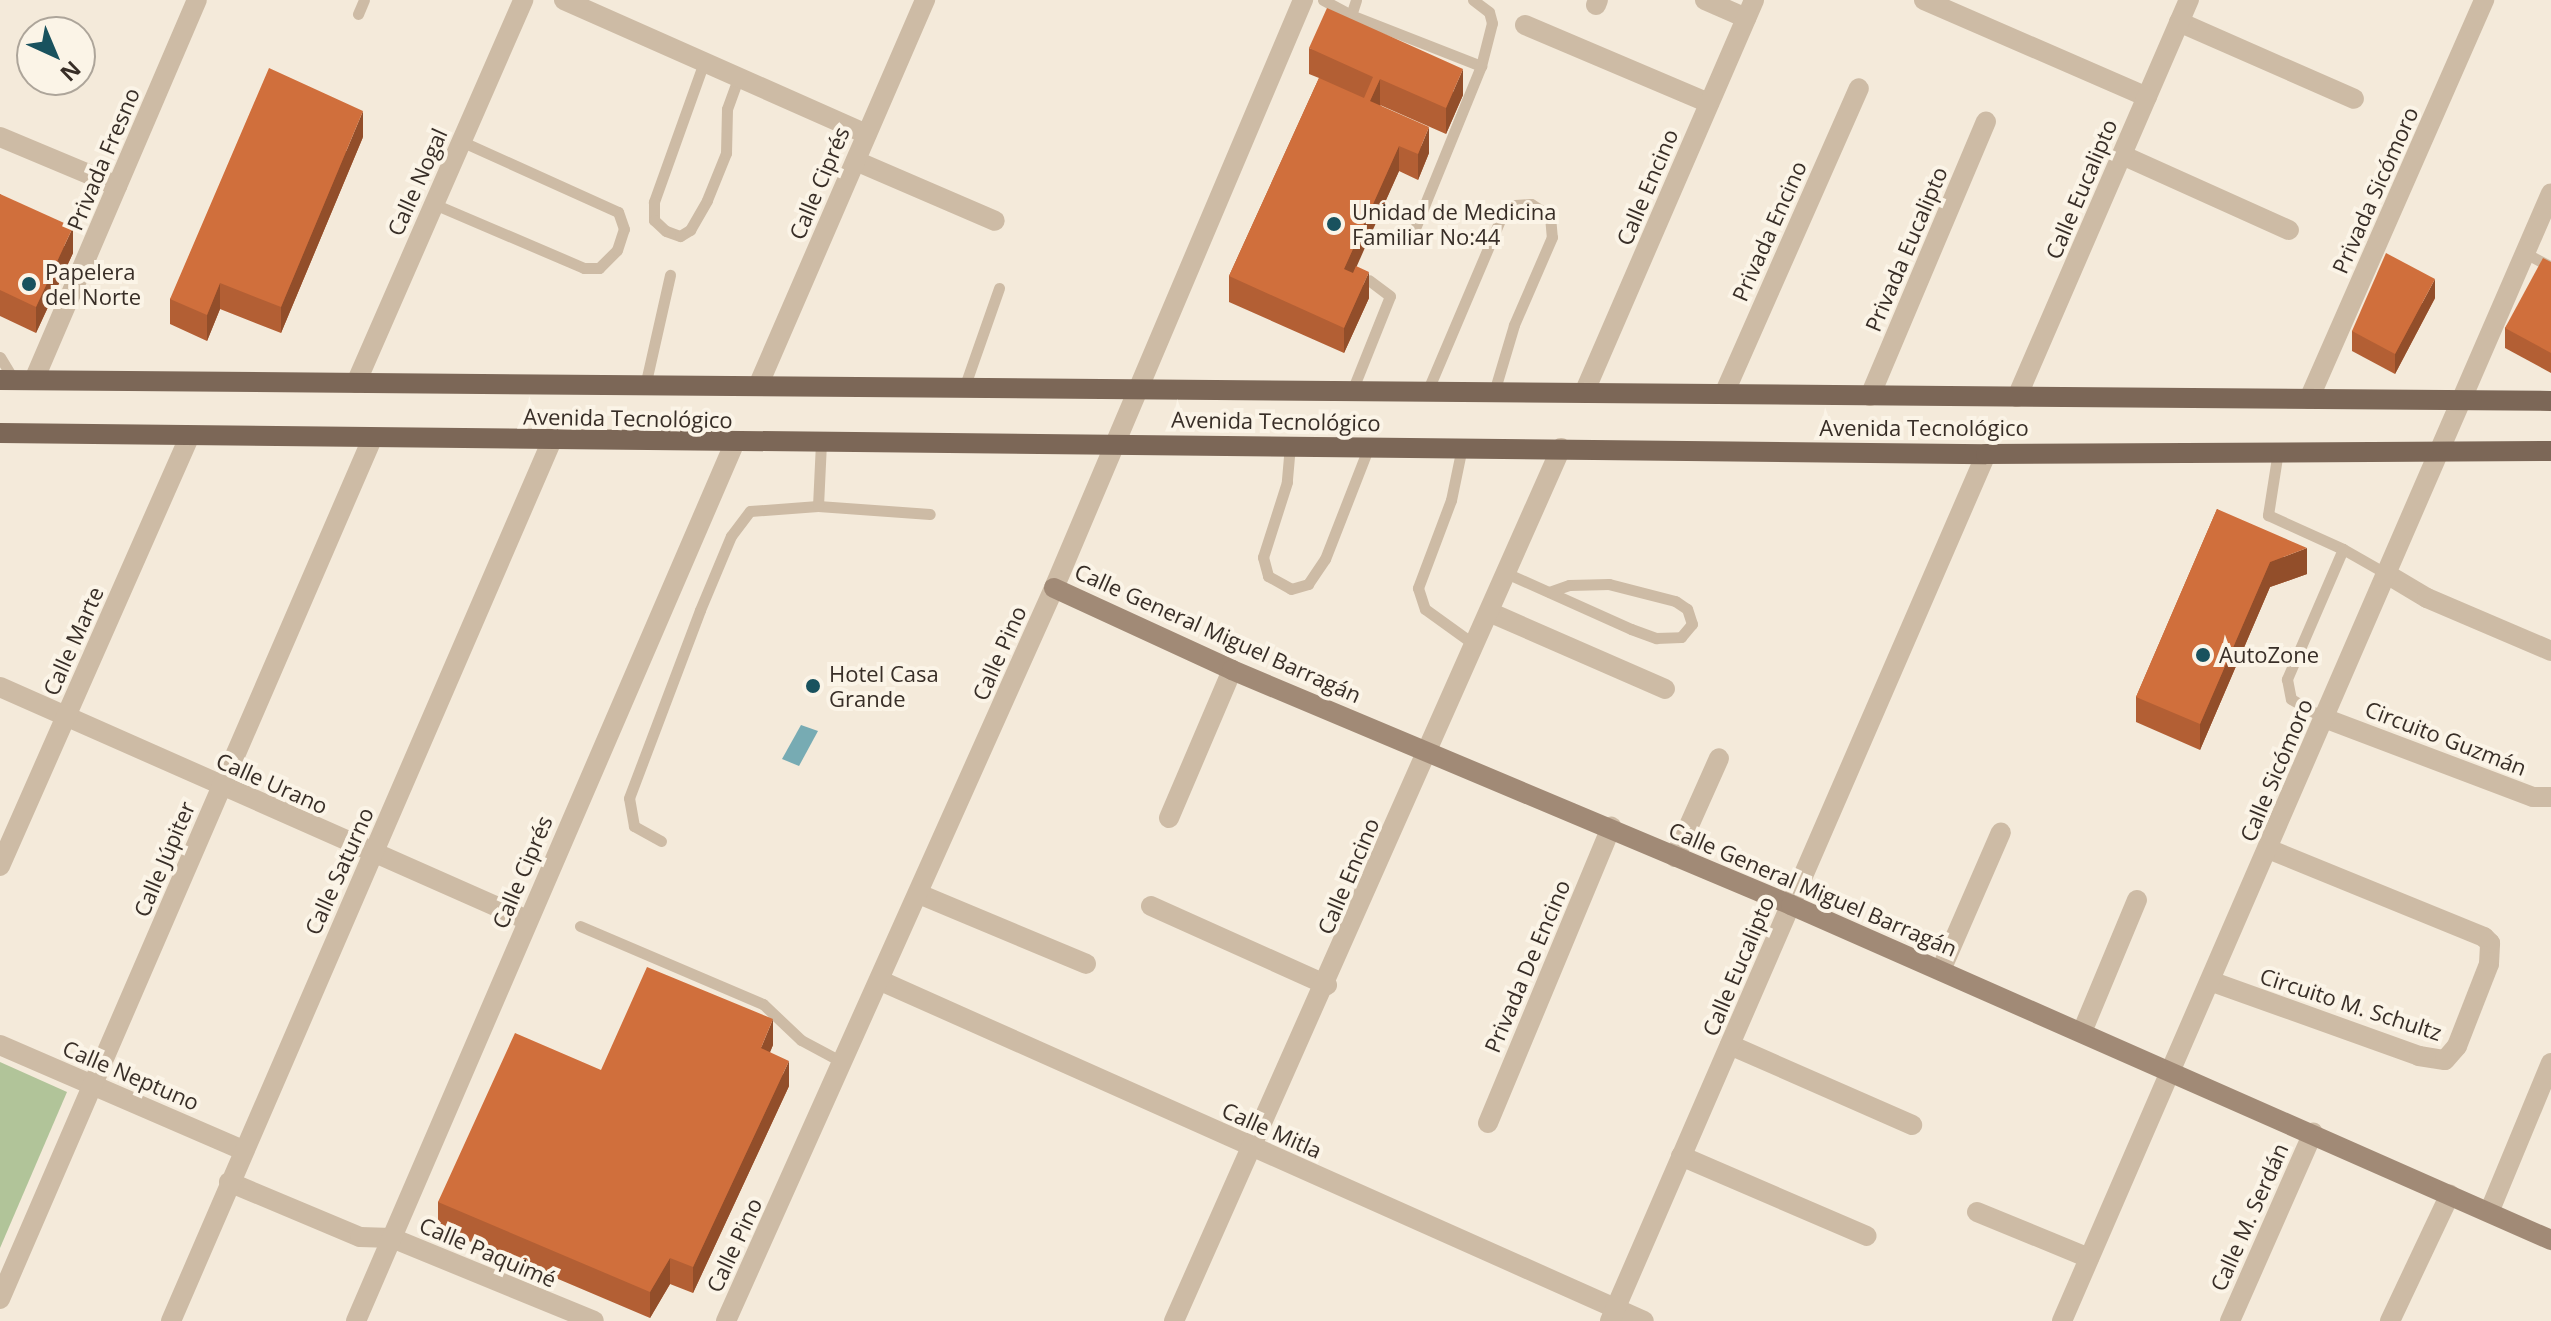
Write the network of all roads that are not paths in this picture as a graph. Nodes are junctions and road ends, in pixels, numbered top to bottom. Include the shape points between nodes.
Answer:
1 (197, 0) edge
2 (364, 0) edge
3 (523, 0) edge
4 (564, 0) edge
5 (925, 0) edge
6 (1303, 0) edge
7 (1323, 0) edge
8 (1356, 0) edge
9 (1473, 0) edge
10 (1705, 0) edge
11 (1924, 0) edge
12 (2189, 0) edge
13 (2484, 0) edge
14 (1750, 9) edge
15 (358, 14) dead end
16 (1351, 15) junction
17 (2179, 22) junction
18 (1525, 25) dead end
19 (704, 62) junction
20 (1481, 66) junction
21 (738, 78) junction
22 (1859, 88) dead end
23 (2147, 97) junction
24 (2354, 99) dead end
25 (1709, 103) junction
26 (1986, 121) dead end
27 (867, 134) junction
28 (0, 137) edge
29 (461, 141) junction
30 (2122, 155) junction
31 (856, 161) junction
32 (117, 186) junction
33 (2551, 193) edge
34 (434, 204) junction
35 (995, 221) dead end
36 (1416, 226) dead end
37 (2289, 230) dead end
38 (2525, 253) junction
39 (2551, 267) edge
40 (670, 275) dead end
41 (1369, 280) edge
42 (999, 288) dead end
43 (0, 357) edge
44 (16, 380) edge
45 (356, 383) junction
46 (645, 386) junction
47 (758, 386) junction
48 (964, 388) junction
49 (1135, 389) junction
50 (1352, 391) junction
51 (1427, 392) junction
52 (1494, 392) junction
53 (1584, 393) junction
54 (1724, 394) junction
55 (1870, 396) junction
56 (2017, 397) junction
57 (2309, 399) junction
58 (2462, 400) junction
59 (2551, 401) edge
60 (190, 436) junction
61 (2, 437) edge
62 (372, 439) junction
63 (552, 440) junction
64 (821, 443) junction
65 (1111, 443) junction
66 (734, 444) junction
67 (1290, 445) junction
68 (1369, 446) junction
69 (1462, 447) junction
70 (1561, 448) junction
71 (2441, 450) junction
72 (2278, 451) junction
73 (2551, 451) edge
74 (1986, 454) junction
75 (818, 506) junction
76 (930, 514) dead end
77 (2343, 549) junction
78 (1506, 573) junction
79 (2385, 573) junction
80 (1054, 588) junction
81 (1549, 592) junction
82 (1489, 612) junction
83 (1475, 645) junction
84 (2551, 651) edge
85 (1232, 670) junction
86 (0, 687) edge
87 (1665, 689) dead end
88 (66, 717) junction
89 (2324, 718) junction
90 (1428, 749) junction
91 (1719, 758) dead end
92 (222, 787) junction
93 (2551, 797) edge
94 (1169, 818) dead end
95 (1611, 827) junction
96 (2001, 832) dead end
97 (661, 841) dead end
98 (2268, 849) junction
99 (373, 852) junction
100 (1675, 857) junction
101 (0, 866) edge
102 (919, 894) junction
103 (2137, 900) dead end
104 (1791, 905) junction
105 (1151, 906) dead end
106 (527, 920) junction
107 (580, 926) dead end
108 (1086, 964) dead end
109 (1941, 970) junction
110 (881, 981) junction
111 (2210, 981) junction
112 (1327, 985) junction
113 (2082, 1032) junction
114 (0, 1045) edge
115 (1730, 1045) junction
116 (844, 1063) junction
117 (2551, 1063) edge
118 (2171, 1071) junction
119 (93, 1083) junction
120 (1488, 1123) dead end
121 (1912, 1125) dead end
122 (2313, 1133) junction
123 (1251, 1147) junction
124 (243, 1150) junction
125 (1681, 1156) junction
126 (229, 1182) junction
127 (2450, 1194) junction
128 (2490, 1210) junction
129 (1977, 1212) dead end
130 (1867, 1236) dead end
131 (392, 1238) junction
132 (2551, 1240) edge
133 (2089, 1258) junction
134 (1, 1293) edge
135 (541, 1312) edge
136 (1612, 1315) edge
137 (171, 1321) edge
138 (356, 1321) edge
139 (594, 1321) edge
140 (726, 1321) edge
141 (1174, 1321) edge
142 (1644, 1321) edge
143 (2062, 1321) edge
144 (2230, 1321) edge
145 (2390, 1321) edge

1 - 32 street, Privada Fresno
2 - 15 lane
3 - 29 street, Calle Nogal
4 - 19 street
5 - 27 street, Calle Ciprés
6 - 49 street, Calle Pino
7 - 16 lane
8 - 16 lane
9 - 20 lane via 1489,12 1492,23
10 - 14 street
11 - 23 street
12 - 17 street, Calle Eucalipto
13 - 57 street, Privada Sicómoro
14 - 25 street, Calle Encino
16 - 20 lane
17 - 23 street, Calle Eucalipto
17 - 24 street
18 - 25 street
19 - 21 street
19 - 21 lane via 654,202 654,220 666,231 680,236 690,230 707,200 726,153 727,109
20 - 36 lane
21 - 27 street
22 - 54 street, Privada Encino
23 - 30 street, Calle Eucalipto
25 - 53 street, Calle Encino
26 - 55 street, Privada Eucalipto
27 - 31 street, Calle Ciprés
28 - 32 street
29 - 34 street, Calle Nogal
29 - 34 lane via 618,212 624,229 617,250 605,264 584,268
30 - 37 street
30 - 56 street, Calle Eucalipto
31 - 35 street
31 - 47 street, Calle Ciprés
32 - 44 street, Privada Fresno
33 - 38 street, Calle Sicómoro
34 - 45 street, Calle Nogal
38 - 39 lane
38 - 58 street, Calle Sicómoro
40 - 46 lane
41 - 50 lane via 1390,296
42 - 48 lane
43 - 44 lane
44 - 45 main road, Avenida Tecnológico
45 - 46 main road, Avenida Tecnológico
46 - 47 main road, Avenida Tecnológico
47 - 48 main road, Avenida Tecnológico
48 - 49 main road, Avenida Tecnológico
49 - 50 main road, Avenida Tecnológico
49 - 65 street, Calle Pino
50 - 51 main road, Avenida Tecnológico
51 - 52 main road, Avenida Tecnológico
51 - 52 lane via 1495,228 1503,213 1522,203 1550,216 1552,237 1514,325
52 - 53 main road, Avenida Tecnológico
53 - 54 main road, Avenida Tecnológico
54 - 55 main road, Avenida Tecnológico
55 - 56 main road, Avenida Tecnológico
56 - 57 main road, Avenida Tecnológico
57 - 58 main road, Avenida Tecnológico
58 - 59 main road, Avenida Tecnológico
58 - 71 street, Calle Sicómoro
60 - 61 main road, Avenida Tecnológico
60 - 62 main road, Avenida Tecnológico
60 - 88 street, Calle Marte
62 - 63 main road, Avenida Tecnológico
62 - 92 street, Calle Júpiter
63 - 66 main road, Avenida Tecnológico
63 - 99 street, Calle Saturno
64 - 65 main road, Avenida Tecnológico
64 - 66 main road, Avenida Tecnológico
64 - 75 lane
65 - 67 main road, Avenida Tecnológico
65 - 80 street, Calle Pino
66 - 106 street, Calle Ciprés
67 - 68 main road, Avenida Tecnológico
67 - 68 lane via 1287,482 1263,557 1268,576 1291,589 1308,584 1325,559
68 - 69 main road, Avenida Tecnológico
69 - 70 main road, Avenida Tecnológico
69 - 83 lane via 1451,500 1418,588 1425,609
70 - 74 main road, Avenida Tecnológico
70 - 78 street, Calle Encino
71 - 72 main road, Avenida Tecnológico
71 - 73 main road, Avenida Tecnológico
71 - 79 street, Calle Sicómoro
72 - 74 main road, Avenida Tecnológico
72 - 77 lane via 2268,515
74 - 104 street, Calle Eucalipto
75 - 76 lane
75 - 97 lane via 750,511 731,536 629,798 634,826
77 - 79 lane
77 - 89 lane via 2287,679 2291,699
78 - 81 lane
78 - 82 street, Calle Encino
79 - 84 street via 2427,598
79 - 89 street, Calle Sicómoro
80 - 85 main road, Calle General Miguel Barragán
80 - 102 street, Calle Pino
81 - 81 lane via 1656,638 1681,637 1692,624 1687,609 1675,601 1609,584 1569,585
82 - 83 street, Calle Encino
82 - 87 street
83 - 90 street, Calle Encino
85 - 90 main road, Calle General Miguel Barragán
85 - 94 street
86 - 88 street, Calle Urano
88 - 92 street, Calle Urano
88 - 101 street, Calle Marte
89 - 93 street, Circuito Guzmán via 2533,797
89 - 98 street, Calle Sicómoro
90 - 95 main road, Calle General Miguel Barragán
90 - 112 street, Calle Encino
91 - 100 street
92 - 99 street, Calle Urano
92 - 119 street, Calle Júpiter
95 - 100 main road, Calle General Miguel Barragán
95 - 120 street, Privada De Encino
96 - 109 street
98 - 111 street, Calle Sicómoro
98 - 111 street, Circuito M. Schultz via 2475,932 2490,943 2489,964 2452,1056 2419,1056
99 - 106 street, Calle Urano
99 - 124 street, Calle Saturno
100 - 104 main road, Calle General Miguel Barragán
102 - 108 street
102 - 110 street, Calle Pino
103 - 113 street
104 - 109 main road, Calle General Miguel Barragán
104 - 115 street, Calle Eucalipto
105 - 112 street
106 - 131 street, Calle Ciprés
107 - 116 lane via 763,1004 801,1040
109 - 113 main road, Calle General Miguel Barragán
110 - 116 street, Calle Pino
110 - 123 street, Calle Mitla
111 - 118 street, Calle Sicómoro
112 - 123 street, Calle Encino
113 - 118 main road, Calle General Miguel Barragán
114 - 119 street, Calle Neptuno
115 - 121 street
115 - 125 street, Calle Eucalipto
116 - 140 street, Calle Pino
117 - 128 street
118 - 122 main road, Calle General Miguel Barragán
118 - 133 street, Calle Sicómoro
119 - 124 street, Calle Neptuno
119 - 134 street, Calle Júpiter
122 - 127 main road, Calle General Miguel Barragán
122 - 144 street, Calle M. Serdán
123 - 136 street, Calle Mitla
123 - 141 street, Calle Encino
124 - 126 street, Calle Saturno
125 - 130 street
125 - 136 street, Calle Eucalipto
126 - 131 street, Calle Paquimé via 360,1237
126 - 137 street, Calle Saturno
127 - 128 main road, Calle General Miguel Barragán
127 - 145 street
128 - 132 main road, Calle General Miguel Barragán
129 - 133 street
131 - 135 street, Calle Paquimé
131 - 138 street, Calle Ciprés
133 - 143 street, Calle Sicómoro
135 - 139 street, Calle Paquimé
136 - 142 street, Calle Mitla

